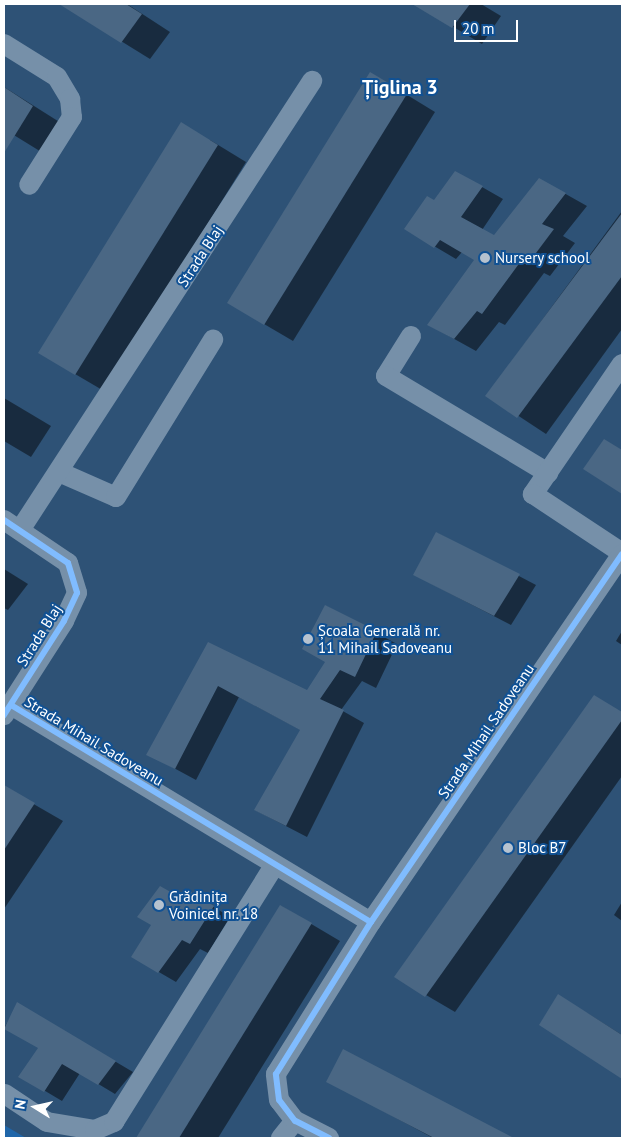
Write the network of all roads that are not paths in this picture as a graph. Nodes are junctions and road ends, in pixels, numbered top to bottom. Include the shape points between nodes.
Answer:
1 (4, 44) edge
2 (312, 81) dead end
3 (29, 185) dead end
4 (411, 336) dead end
5 (213, 340) dead end
6 (622, 364) edge
7 (59, 472) junction
8 (548, 474) junction
9 (12, 525) edge
10 (622, 553) edge
11 (7, 710) edge
12 (274, 866) junction
13 (371, 922) junction
14 (5, 1094) dead end
15 (295, 1121) junction
16 (281, 1138) edge
17 (329, 1138) edge

1 - 3 street via 57,77 70,99 72,117
2 - 7 street, Strada Blaj
4 - 8 street via 386,376
5 - 7 street via 116,497
6 - 8 street
7 - 9 street, Strada Blaj
8 - 10 street via 533,494
9 - 11 street, Strada Blaj via 68,563 77,593 72,608
10 - 13 street, Strada Mihail Sadoveanu
11 - 12 street, Strada Mihail Sadoveanu
12 - 13 street, Strada Mihail Sadoveanu
12 - 14 street via 114,1122 95,1130 47,1122
13 - 15 street, Strada Mihail Sadoveanu via 276,1074 279,1100
15 - 16 street
15 - 17 street, Strada Mihail Sadoveanu

